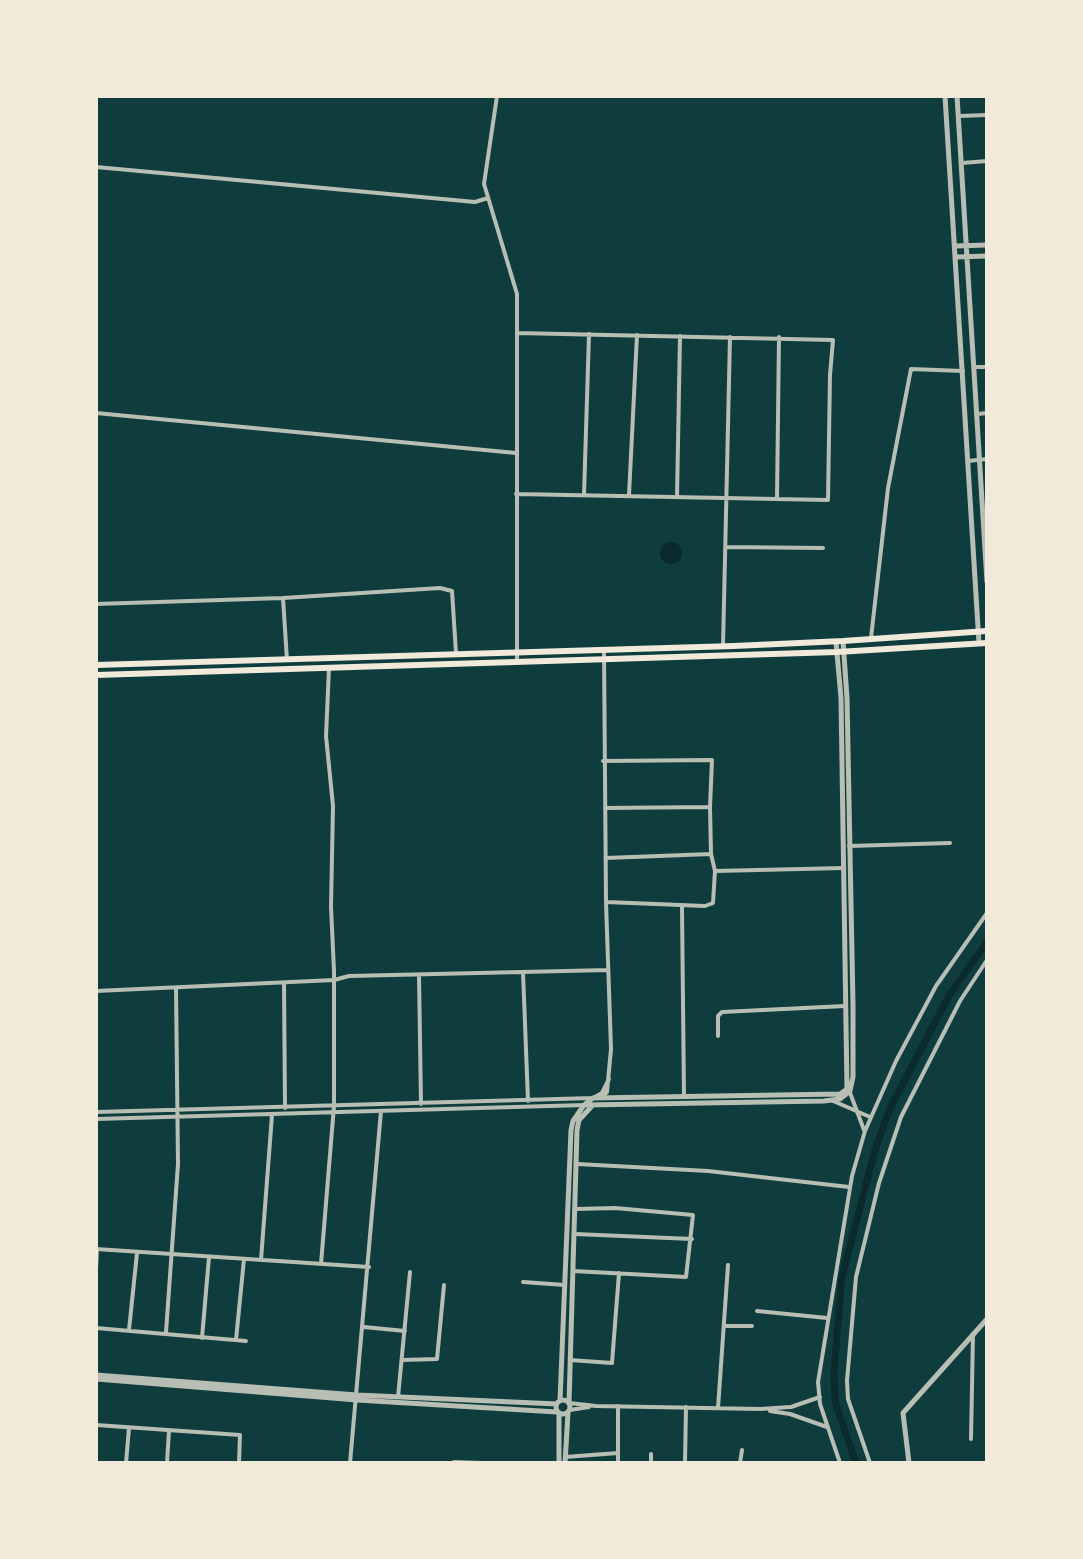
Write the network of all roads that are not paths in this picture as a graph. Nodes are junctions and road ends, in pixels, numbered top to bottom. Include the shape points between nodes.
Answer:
1 (497, 96) edge
2 (945, 96) edge
3 (957, 96) edge
4 (987, 115) edge
5 (959, 116) junction
6 (987, 161) edge
7 (962, 163) junction
8 (96, 167) edge
9 (488, 198) junction
10 (987, 245) edge
11 (955, 246) junction
12 (968, 246) junction
13 (987, 256) edge
14 (956, 257) junction
15 (968, 257) junction
16 (517, 333) junction
17 (589, 334) junction
18 (637, 335) junction
19 (680, 336) junction
20 (730, 337) junction
21 (779, 337) junction
22 (976, 367) junction
23 (987, 367) edge
24 (963, 371) junction
25 (96, 413) edge
26 (987, 413) edge
27 (978, 414) junction
28 (516, 453) junction
29 (984, 459) edge
30 (968, 461) junction
31 (516, 494) junction
32 (584, 495) junction
33 (629, 495) junction
34 (677, 497) junction
35 (727, 498) junction
36 (777, 499) junction
37 (726, 547) junction
38 (823, 548) dead end
39 (987, 582) edge
40 (283, 598) junction
41 (96, 604) edge
42 (987, 631) edge
43 (977, 632) junction
44 (871, 638) junction
45 (839, 642) junction
46 (983, 643) edge
47 (723, 646) junction
48 (604, 650) junction
49 (840, 652) junction
50 (517, 653) junction
51 (456, 656) junction
52 (604, 659) junction
53 (287, 660) junction
54 (517, 663) junction
55 (96, 665) edge
56 (329, 668) junction
57 (96, 675) edge
58 (603, 761) junction
59 (710, 807) junction
60 (604, 808) junction
61 (950, 843) dead end
62 (849, 846) junction
63 (711, 854) junction
64 (605, 858) junction
65 (844, 868) junction
66 (715, 871) junction
67 (606, 902) junction
68 (682, 907) junction
69 (987, 913) edge
70 (987, 960) edge
71 (608, 970) junction
72 (523, 972) junction
73 (419, 975) junction
74 (334, 980) junction
75 (284, 983) junction
76 (176, 988) junction
77 (96, 991) edge
78 (847, 1006) junction
79 (718, 1036) dead end
80 (609, 1079) junction
81 (849, 1090) junction
82 (684, 1096) junction
83 (830, 1097) junction
84 (602, 1098) junction
85 (570, 1100) junction
86 (528, 1101) junction
87 (593, 1102) junction
88 (421, 1104) junction
89 (381, 1105) junction
90 (584, 1105) junction
91 (334, 1106) junction
92 (570, 1106) junction
93 (285, 1107) junction
94 (176, 1110) junction
95 (381, 1111) junction
96 (855, 1111) junction
97 (96, 1112) edge
98 (333, 1113) junction
99 (286, 1114) junction
100 (272, 1115) junction
101 (176, 1117) junction
102 (870, 1117) junction
103 (96, 1119) edge
104 (576, 1120) junction
105 (865, 1131) junction
106 (577, 1164) junction
107 (849, 1187) junction
108 (575, 1209) junction
109 (575, 1234) junction
110 (692, 1239) junction
111 (96, 1249) edge
112 (137, 1252) junction
113 (173, 1255) junction
114 (209, 1257) junction
115 (244, 1259) junction
116 (261, 1260) junction
117 (321, 1264) junction
118 (728, 1265) dead end
119 (369, 1267) junction
120 (96, 1269) edge
121 (573, 1271) junction
122 (410, 1272) dead end
123 (619, 1273) junction
124 (523, 1282) dead end
125 (444, 1285) dead end
126 (566, 1285) junction
127 (757, 1311) dead end
128 (827, 1318) junction
129 (987, 1319) edge
130 (725, 1326) junction
131 (752, 1326) dead end
132 (364, 1327) junction
133 (96, 1328) edge
134 (129, 1330) junction
135 (405, 1331) junction
136 (166, 1332) junction
137 (973, 1334) junction
138 (202, 1338) junction
139 (236, 1340) junction
140 (246, 1341) dead end
141 (402, 1360) junction
142 (570, 1360) junction
143 (96, 1377) edge
144 (820, 1397) junction
145 (357, 1398) junction
146 (398, 1398) junction
147 (618, 1406) junction
148 (686, 1407) junction
149 (558, 1408) junction
150 (718, 1408) junction
151 (569, 1409) junction
152 (760, 1409) junction
153 (96, 1425) edge
154 (827, 1427) junction
155 (129, 1428) junction
156 (169, 1430) junction
157 (971, 1439) dead end
158 (742, 1450) dead end
159 (618, 1453) junction
160 (651, 1454) dead end
161 (563, 1461) edge
162 (454, 1462) edge
163 (126, 1463) edge
164 (167, 1463) edge
165 (239, 1463) edge
166 (350, 1463) edge
167 (482, 1463) edge
168 (618, 1463) edge
169 (651, 1463) edge
170 (685, 1463) edge
171 (740, 1463) edge
172 (840, 1463) edge
173 (870, 1463) edge
174 (909, 1463) edge

1 - 9 street via 484,184
2 - 11 street
3 - 5 street
4 - 5 street
5 - 7 street
6 - 7 street
7 - 12 street
8 - 9 street via 475,202
9 - 16 street via 517,294
10 - 12 street
11 - 12 street
11 - 14 street
12 - 15 street
13 - 15 street
14 - 15 street
14 - 24 street
15 - 22 street
16 - 17 street
16 - 28 street
17 - 18 street
17 - 32 street
18 - 19 street
18 - 33 street
19 - 20 street
19 - 34 street
20 - 21 street
20 - 35 street
21 - 36 street
21 - 36 street via 833,340 828,500
22 - 23 street
22 - 27 street
24 - 30 street
24 - 44 street via 911,369 888,488
25 - 28 street
26 - 27 street
27 - 29 street
28 - 31 street
29 - 30 street
29 - 39 street
30 - 43 street
31 - 32 street
31 - 50 street
32 - 33 street
33 - 34 street
34 - 35 street
35 - 36 street
35 - 37 street
37 - 38 street
37 - 47 street
40 - 41 street
40 - 51 street via 450,589
40 - 53 street
42 - 43 main road
43 - 44 main road
43 - 46 street
44 - 45 main road
45 - 47 main road
45 - 49 street
46 - 49 main road
47 - 48 main road
48 - 50 main road
48 - 52 street
49 - 52 main road
49 - 62 street
49 - 65 street
50 - 51 main road
50 - 54 street
51 - 53 main road
52 - 54 main road
52 - 58 street
53 - 55 main road
54 - 56 main road
56 - 57 main road
56 - 74 street via 326,736 333,806
58 - 59 street via 712,760
58 - 60 street
59 - 60 street
59 - 63 street
60 - 64 street
61 - 62 street
62 - 81 street
63 - 64 street
63 - 66 street
64 - 67 street
65 - 66 street
65 - 78 street
66 - 68 street via 713,903
67 - 68 street
67 - 71 street
68 - 82 street
69 - 102 street via 936,986
70 - 173 street via 901,1117 856,1277 848,1399
71 - 72 street
71 - 80 street
72 - 73 street
72 - 86 street
73 - 74 street
73 - 88 street
74 - 75 street
74 - 91 street
75 - 76 street
75 - 93 street
76 - 77 street
76 - 94 street
78 - 79 street via 722,1012
78 - 81 street
80 - 84 street
80 - 87 street
81 - 83 street
81 - 96 street
82 - 83 street
82 - 84 street
83 - 87 street
83 - 96 street
84 - 87 street
85 - 86 street
85 - 87 street
85 - 92 street
86 - 88 street
87 - 90 street
87 - 104 street
88 - 89 street
89 - 91 street
89 - 95 street
90 - 92 street
90 - 104 street
91 - 93 street
91 - 98 street
92 - 95 street
92 - 104 street
93 - 94 street
93 - 99 street
94 - 97 street
94 - 101 street
95 - 98 street
95 - 119 street
96 - 102 street
96 - 105 street
98 - 99 street
98 - 117 street
99 - 100 street
100 - 101 street
100 - 116 street
101 - 103 street
101 - 113 street
102 - 105 street
104 - 106 street
104 - 126 street
105 - 107 street
106 - 107 street via 708,1171
106 - 108 street
107 - 128 street
108 - 109 street
108 - 110 street via 693,1215
109 - 110 street
109 - 121 street
110 - 123 street via 686,1277
111 - 112 street
111 - 120 street
112 - 113 street
112 - 134 street
113 - 114 street
113 - 136 street
114 - 115 street
114 - 138 street
115 - 116 street
115 - 139 street
116 - 117 street
117 - 119 street
118 - 130 street
119 - 132 street
121 - 123 street
121 - 142 street
122 - 135 street
123 - 142 street via 612,1363
124 - 126 street
125 - 141 street via 437,1359
126 - 149 street
127 - 128 street
128 - 144 street
129 - 137 street
130 - 131 street
130 - 150 street
132 - 135 street
132 - 145 street
133 - 134 street
134 - 136 street
135 - 141 street
136 - 138 street
137 - 157 street
137 - 174 street via 903,1413
138 - 139 street
139 - 140 street
141 - 146 street
142 - 151 street
143 - 145 street
144 - 152 street via 791,1407
144 - 154 street
145 - 146 street
145 - 149 street
145 - 166 street
146 - 149 street
147 - 148 street
147 - 151 street
147 - 159 street
148 - 150 street
148 - 170 street
149 - 151 street
149 - 151 street
149 - 161 street
150 - 152 street
151 - 161 street
152 - 154 street
153 - 155 street
154 - 172 street
155 - 156 street
155 - 163 street
156 - 164 street
156 - 165 street via 240,1435
158 - 171 street
159 - 161 street
159 - 168 street
160 - 169 street
162 - 167 street

